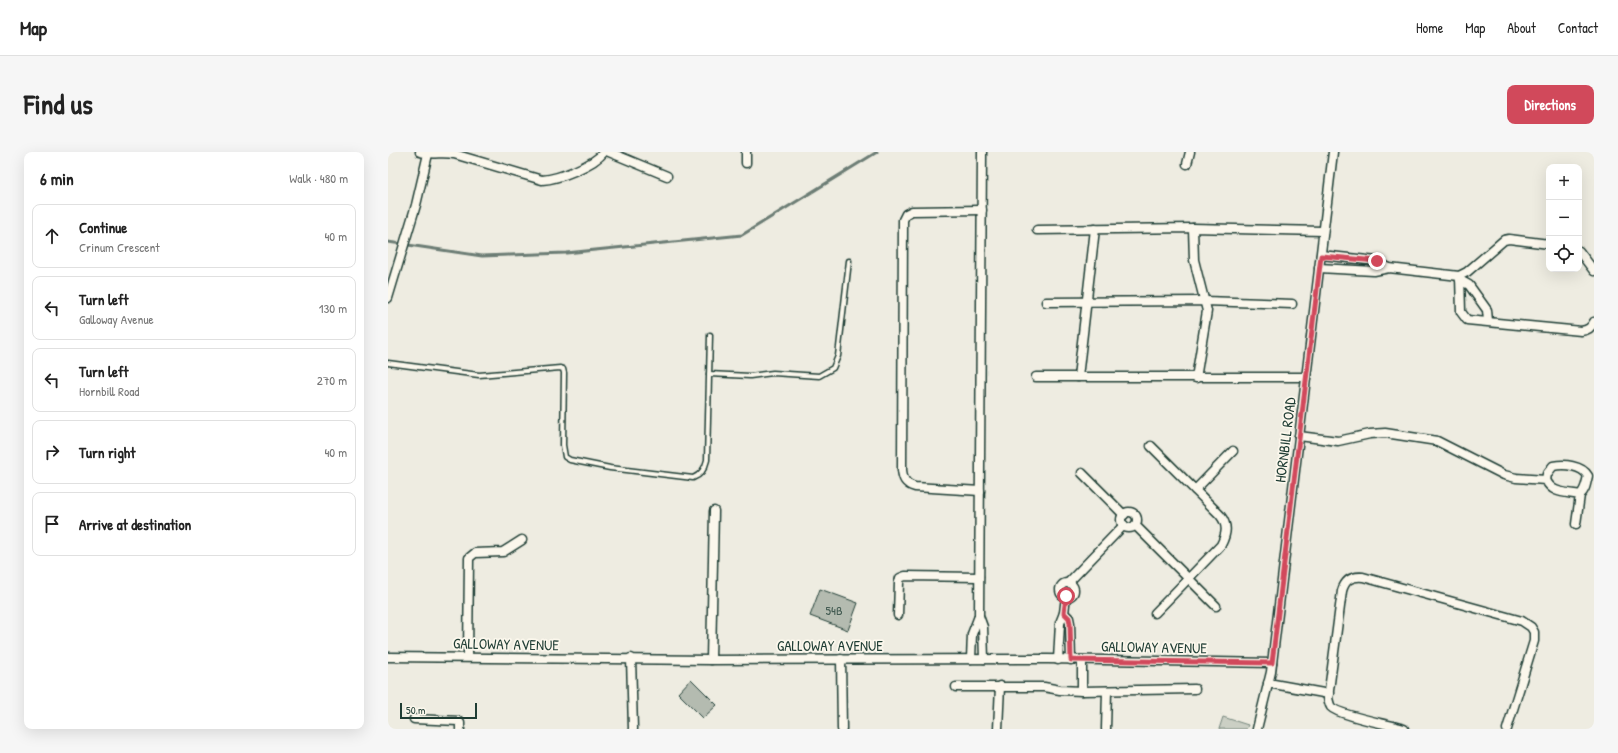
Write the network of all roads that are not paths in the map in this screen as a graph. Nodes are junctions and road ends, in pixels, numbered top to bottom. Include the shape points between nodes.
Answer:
1 (604, 152) edge
2 (609, 152) edge
3 (746, 152) edge
4 (982, 152) edge
5 (1190, 152) edge
6 (1333, 152) edge
7 (424, 153) edge
8 (746, 163) dead end
9 (1187, 164) dead end
10 (667, 176) dead end
11 (982, 210) junction
12 (1193, 228) junction
13 (1095, 229) junction
14 (1037, 230) dead end
15 (1323, 231) junction
16 (1546, 244) edge
17 (1582, 255) edge
18 (1321, 256) junction
19 (849, 261) dead end
20 (1319, 268) junction
21 (1389, 268) junction
22 (1594, 271) edge
23 (1460, 278) junction
24 (388, 298) edge
25 (1087, 301) junction
26 (1205, 301) junction
27 (1046, 302) dead end
28 (1292, 304) dead end
29 (1488, 322) junction
30 (1594, 322) edge
31 (710, 335) dead end
32 (388, 364) edge
33 (709, 374) junction
34 (1036, 377) dead end
35 (1078, 377) junction
36 (1306, 377) junction
37 (1196, 378) junction
38 (1299, 436) junction
39 (1152, 446) dead end
40 (1233, 451) dead end
41 (1082, 473) dead end
42 (1546, 480) junction
43 (1195, 490) junction
44 (980, 491) junction
45 (1580, 495) junction
46 (714, 511) dead end
47 (1124, 515) junction
48 (1576, 524) dead end
49 (1124, 525) junction
50 (1135, 525) junction
51 (522, 540) dead end
52 (979, 577) junction
53 (1188, 578) junction
54 (1216, 606) dead end
55 (1064, 613) junction
56 (1155, 613) dead end
57 (898, 615) dead end
58 (979, 616) junction
59 (388, 657) edge
60 (468, 658) junction
61 (631, 658) junction
62 (841, 659) junction
63 (971, 659) junction
64 (984, 659) junction
65 (711, 660) junction
66 (1058, 660) junction
67 (1071, 660) junction
68 (1082, 660) junction
69 (1272, 663) junction
70 (1268, 683) junction
71 (1000, 686) junction
72 (956, 687) dead end
73 (1195, 689) dead end
74 (1082, 691) junction
75 (1107, 691) junction
76 (1328, 694) junction
77 (414, 719) dead end
78 (460, 729) edge
79 (633, 729) edge
80 (842, 729) edge
81 (998, 729) edge
82 (1106, 729) edge
83 (1256, 729) edge
84 (1404, 729) edge
85 (1507, 729) edge

1 - 7 street via 595,160 567,174 542,180 454,154
2 - 10 street
3 - 8 street
4 - 11 street
5 - 9 street
6 - 15 street, HORNBILL ROAD
7 - 24 street via 414,213
11 - 44 street
11 - 44 street via 912,211 908,212 903,220 903,478 906,483 915,487
12 - 13 street
12 - 15 street
12 - 26 street via 1194,260
13 - 14 street
13 - 25 street
15 - 18 street, HORNBILL ROAD
16 - 23 street via 1504,240
17 - 22 street
18 - 20 street, HORNBILL ROAD
18 - 21 street via 1377,261
19 - 33 lane via 838,356 833,368 820,376 772,373 750,376
20 - 21 street via 1374,271
20 - 36 street, HORNBILL ROAD
21 - 23 street
23 - 29 street via 1469,285 1487,310
23 - 29 street via 1463,316 1470,321
25 - 26 street
25 - 27 street
25 - 35 street
26 - 28 street
26 - 37 street via 1206,321
29 - 30 street via 1581,331 1591,327
31 - 33 lane
32 - 33 lane via 479,375 563,369 565,457 610,468 689,479 697,477 702,472 707,460
34 - 35 street
35 - 37 street
36 - 37 street
36 - 38 street, HORNBILL ROAD
38 - 42 street via 1338,441 1384,433 1437,441 1504,475
38 - 69 street, HORNBILL ROAD
39 - 43 street
40 - 43 street
41 - 47 street
42 - 45 street via 1549,487 1554,490
42 - 45 street via 1553,466 1581,469 1588,476
43 - 53 street via 1220,515 1226,530 1221,545
44 - 52 street
45 - 48 street
46 - 65 street
47 - 49 street
47 - 50 street via 1128,512 1133,513 1137,517
49 - 50 street
49 - 55 street via 1068,583 1060,587 1061,593 1066,596
50 - 53 street
51 - 60 street via 503,552 476,553 469,558
52 - 57 street via 900,578
52 - 58 street
53 - 54 street
53 - 56 street
55 - 66 street via 1060,623
55 - 67 street via 1070,623
58 - 63 street via 972,634
58 - 64 street via 984,627
59 - 60 street, GALLOWAY AVENUE
60 - 61 street, GALLOWAY AVENUE
61 - 65 street, GALLOWAY AVENUE
61 - 79 street
62 - 63 street, GALLOWAY AVENUE
62 - 65 street, GALLOWAY AVENUE
62 - 80 street
63 - 64 street, GALLOWAY AVENUE
64 - 66 street, GALLOWAY AVENUE
66 - 67 street, GALLOWAY AVENUE
67 - 68 street, GALLOWAY AVENUE
68 - 69 street, GALLOWAY AVENUE
68 - 74 street
69 - 70 street, HORNBILL ROAD
70 - 76 street
70 - 83 street, HORNBILL ROAD
71 - 72 street
71 - 74 street
71 - 81 street
73 - 75 street
74 - 75 street
75 - 82 street
76 - 84 street via 1331,707 1335,710
76 - 85 street via 1344,584 1356,576 1363,577 1528,624 1534,632 1534,641
77 - 78 street via 456,721 460,723

